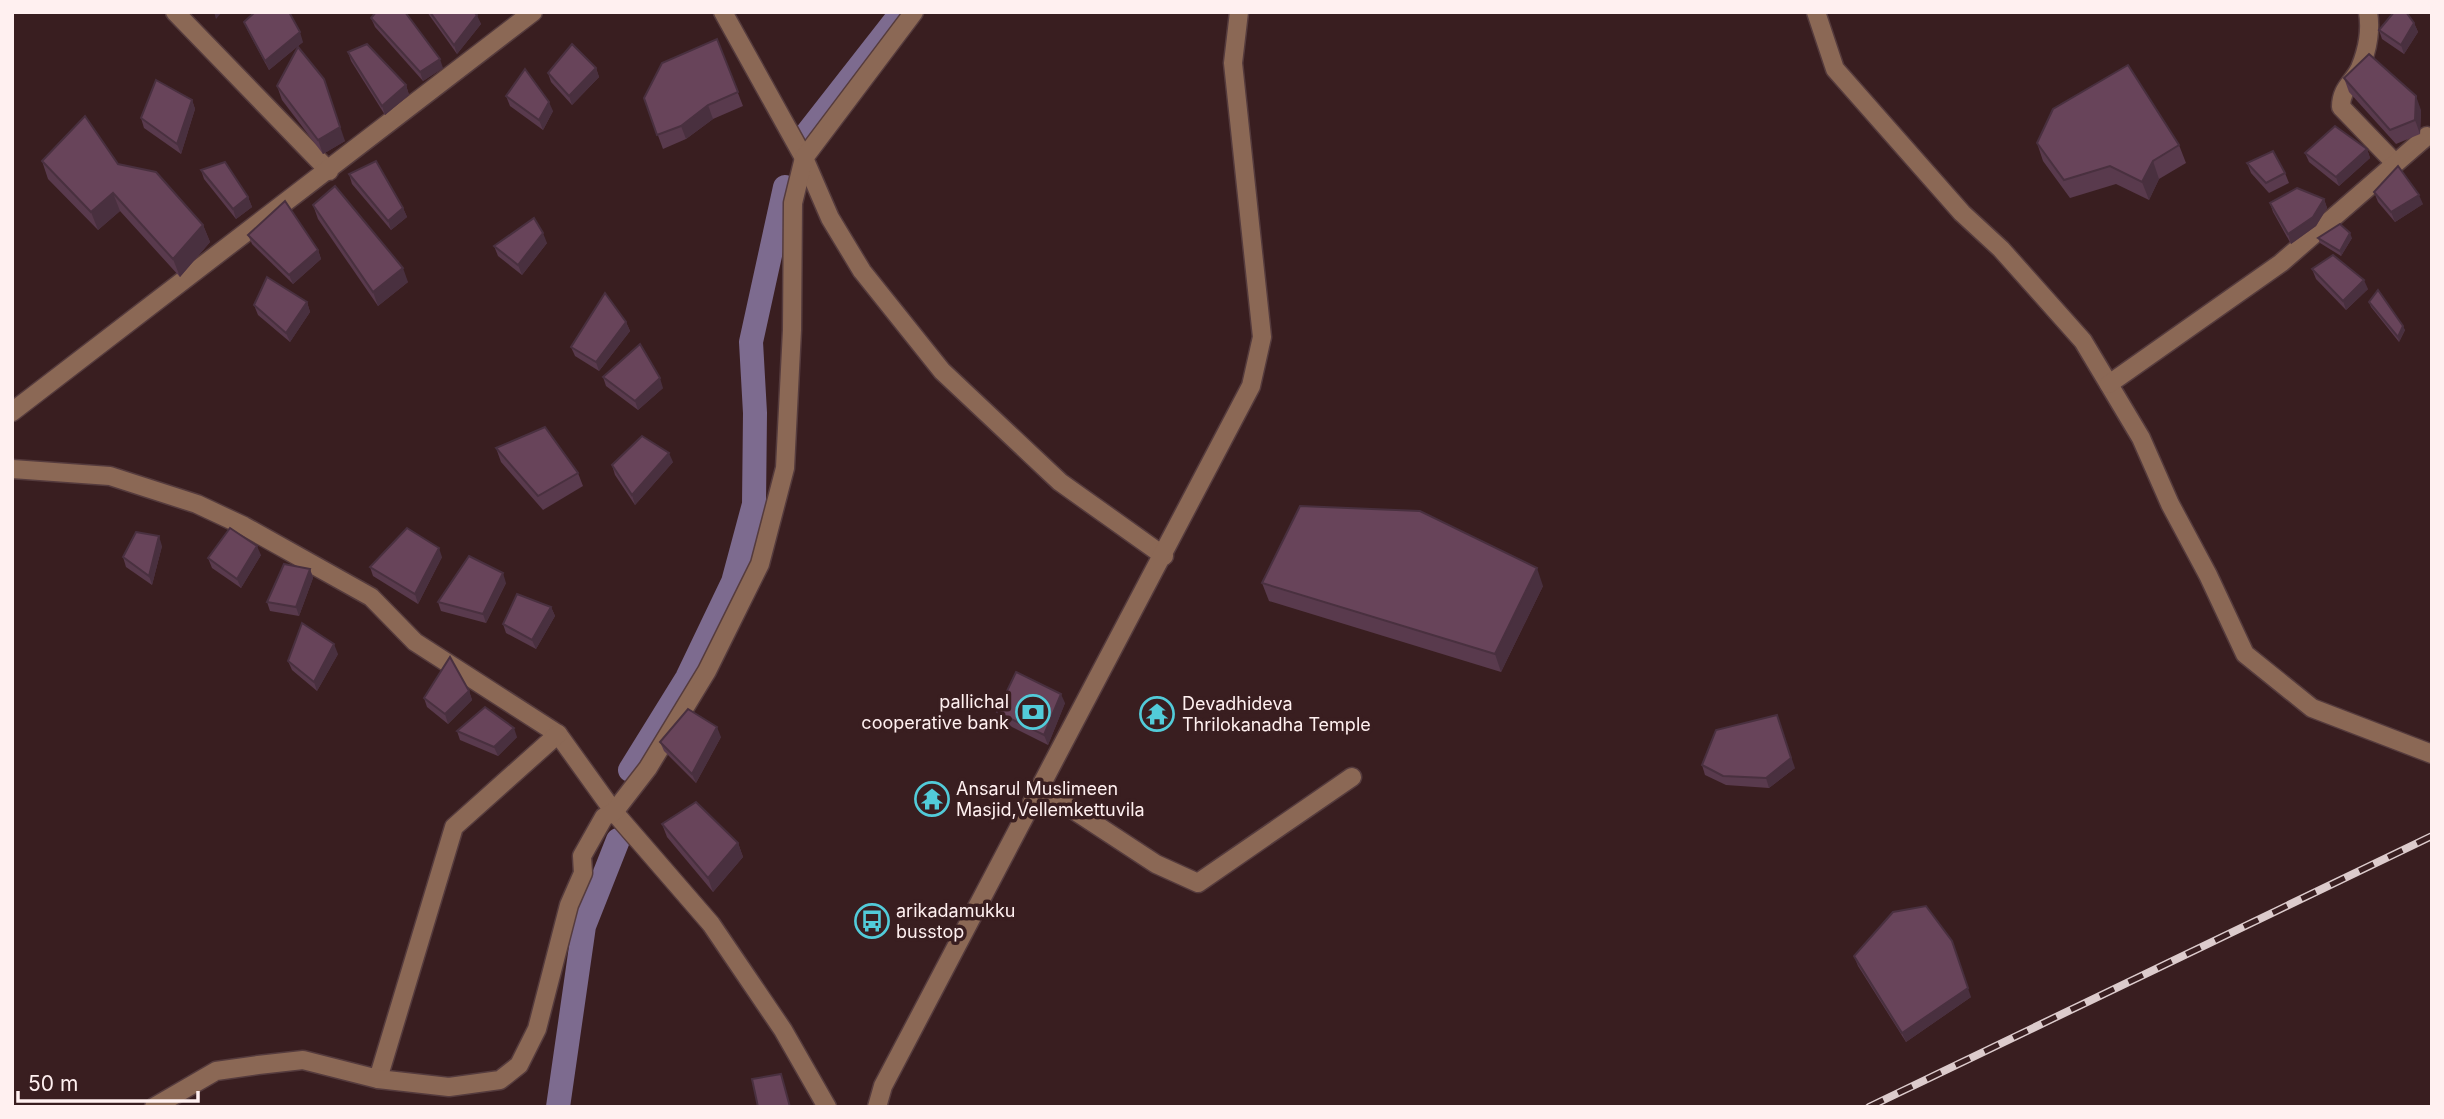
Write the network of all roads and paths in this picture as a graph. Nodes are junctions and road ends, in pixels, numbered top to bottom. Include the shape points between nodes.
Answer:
1 (175, 12) edge
2 (533, 12) edge
3 (723, 12) edge
4 (914, 12) edge
5 (1239, 12) edge
6 (1816, 12) edge
7 (2368, 12) edge
8 (2427, 136) dead end
9 (804, 158) junction
10 (2395, 163) junction
11 (329, 171) junction
12 (2109, 384) junction
13 (12, 412) edge
14 (12, 469) edge
15 (1164, 556) junction
16 (558, 734) junction
17 (2432, 754) edge
18 (1352, 777) dead end
19 (1040, 788) junction
20 (614, 812) junction
21 (377, 1079) junction
22 (154, 1107) edge
23 (827, 1107) edge
24 (877, 1107) edge

1 - 11 street
2 - 11 street
3 - 9 street
4 - 9 street
5 - 15 street via 1233,63 1262,337 1251,386
6 - 12 street via 1835,69 1962,213 2046,297 2083,341
7 - 10 street via 2371,27 2360,68 2341,94 2341,107
8 - 10 street
9 - 15 street via 830,219 862,271 942,371 1060,482
9 - 20 street via 793,203 785,468 760,564 707,671 648,768
10 - 12 street via 2281,263
11 - 13 street
12 - 17 street via 2141,438 2245,654 2312,708
14 - 16 street via 110,476 197,504 244,526 371,597 415,642
15 - 19 street
16 - 20 street
16 - 21 street via 454,827
18 - 19 street via 1198,883 1156,864
19 - 24 street via 883,1086
20 - 21 street via 604,817 582,856 583,873 569,905 537,1029 519,1065 500,1080 466,1085
20 - 23 street via 711,924 783,1030
21 - 22 street via 303,1060 258,1065 216,1071

